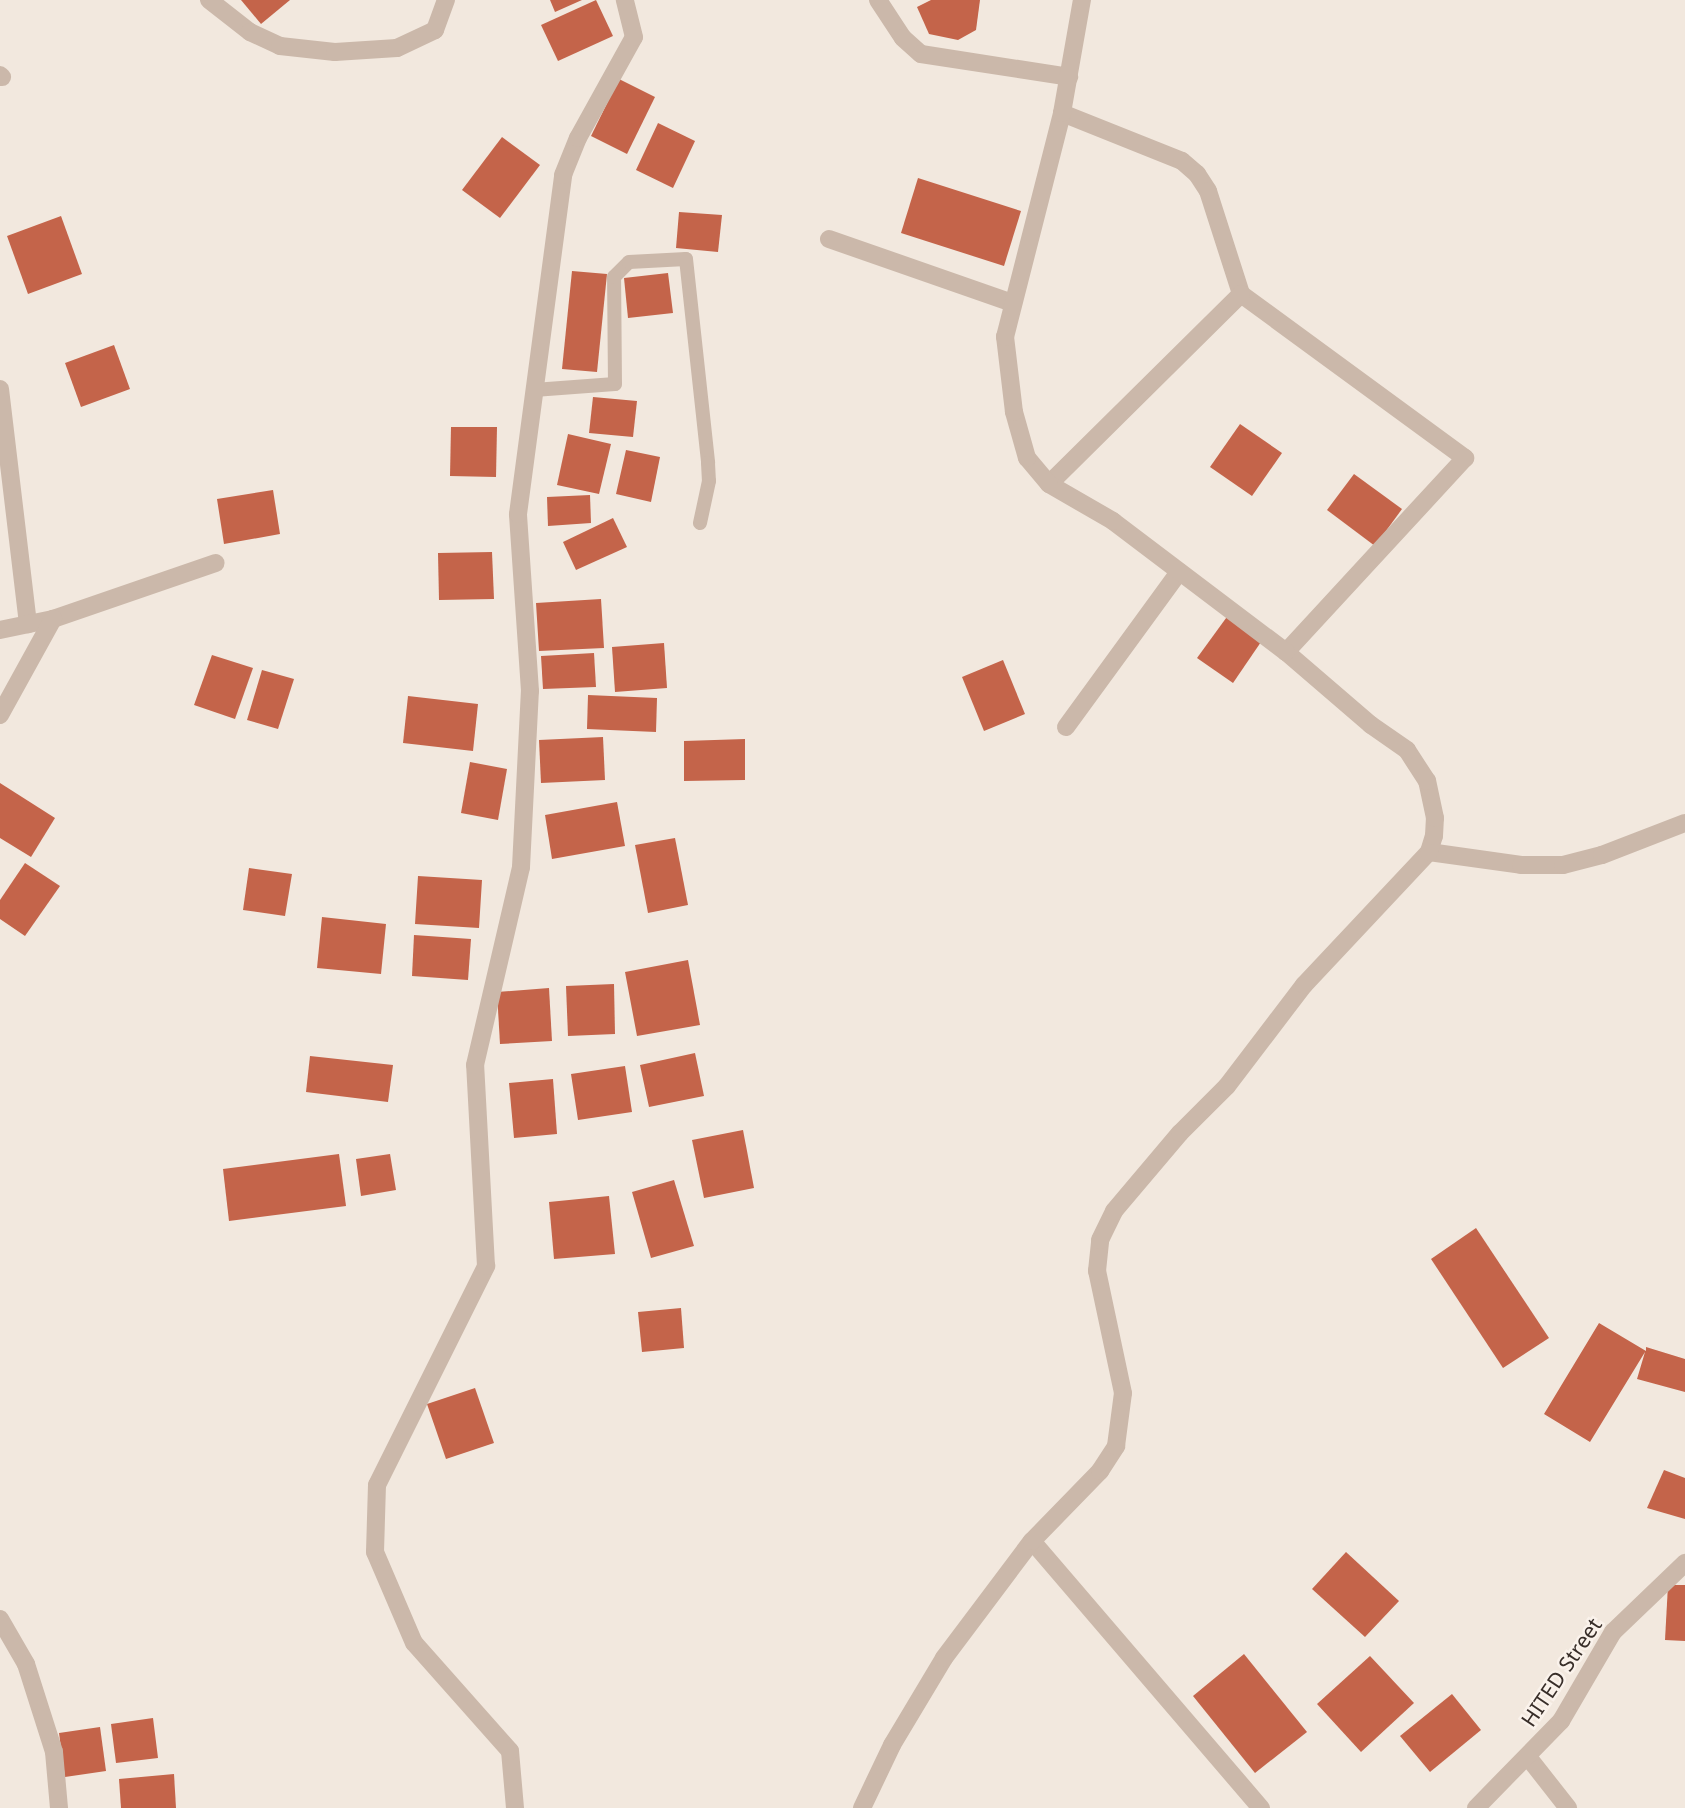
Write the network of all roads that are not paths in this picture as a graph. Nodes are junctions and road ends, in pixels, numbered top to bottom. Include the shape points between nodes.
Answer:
1 (209, 0) edge
2 (446, 0) edge
3 (625, 0) edge
4 (878, 0) edge
5 (1082, 0) edge
6 (1069, 77) junction
7 (1062, 113) junction
8 (829, 239) dead end
9 (1241, 294) junction
10 (1013, 303) junction
11 (0, 389) edge
12 (534, 390) junction
13 (1048, 484) junction
14 (699, 523) dead end
15 (216, 563) dead end
16 (1179, 572) junction
17 (53, 619) junction
18 (28, 624) junction
19 (0, 630) edge
20 (1286, 652) junction
21 (0, 715) edge
22 (1066, 727) dead end
23 (1685, 821) edge
24 (1429, 852) junction
25 (1032, 1542) junction
26 (1685, 1563) edge
27 (0, 1619) edge
28 (1528, 1757) junction
29 (59, 1808) edge
30 (515, 1808) edge
31 (862, 1808) edge
32 (1261, 1808) edge
33 (1476, 1808) edge
34 (1568, 1808) edge

1 - 2 street via 250,32 280,46 335,51 397,48 435,30
3 - 12 street via 634,37 578,138 563,175
4 - 6 street via 903,38 921,54
5 - 6 street
6 - 7 street
7 - 9 street via 1182,161 1197,174 1208,191
7 - 10 street
8 - 10 street
9 - 13 street
9 - 20 street via 1465,457
10 - 13 street via 1004,337 1014,412 1027,458
11 - 18 street
12 - 14 lane via 615,384 614,277 629,262 686,260 709,472
12 - 30 street via 518,514 530,691 521,867 475,1065 486,1266 377,1485 375,1552 414,1643 510,1751
13 - 16 street via 1113,521
15 - 17 street
16 - 20 street
16 - 22 street
17 - 18 street
17 - 21 street
18 - 19 street
20 - 24 street via 1371,725 1408,750 1427,781 1435,818
23 - 24 street via 1602,855 1563,865 1521,865
24 - 25 street via 1304,985 1227,1086 1114,1211 1100,1240 1097,1271 1123,1394 1116,1446 1100,1471
25 - 31 street via 944,1658 892,1745
25 - 32 street
26 - 28 street, HITED Street via 1613,1632 1561,1721
27 - 29 street via 30,1676 54,1752
28 - 33 street, HITED Street
28 - 34 street

